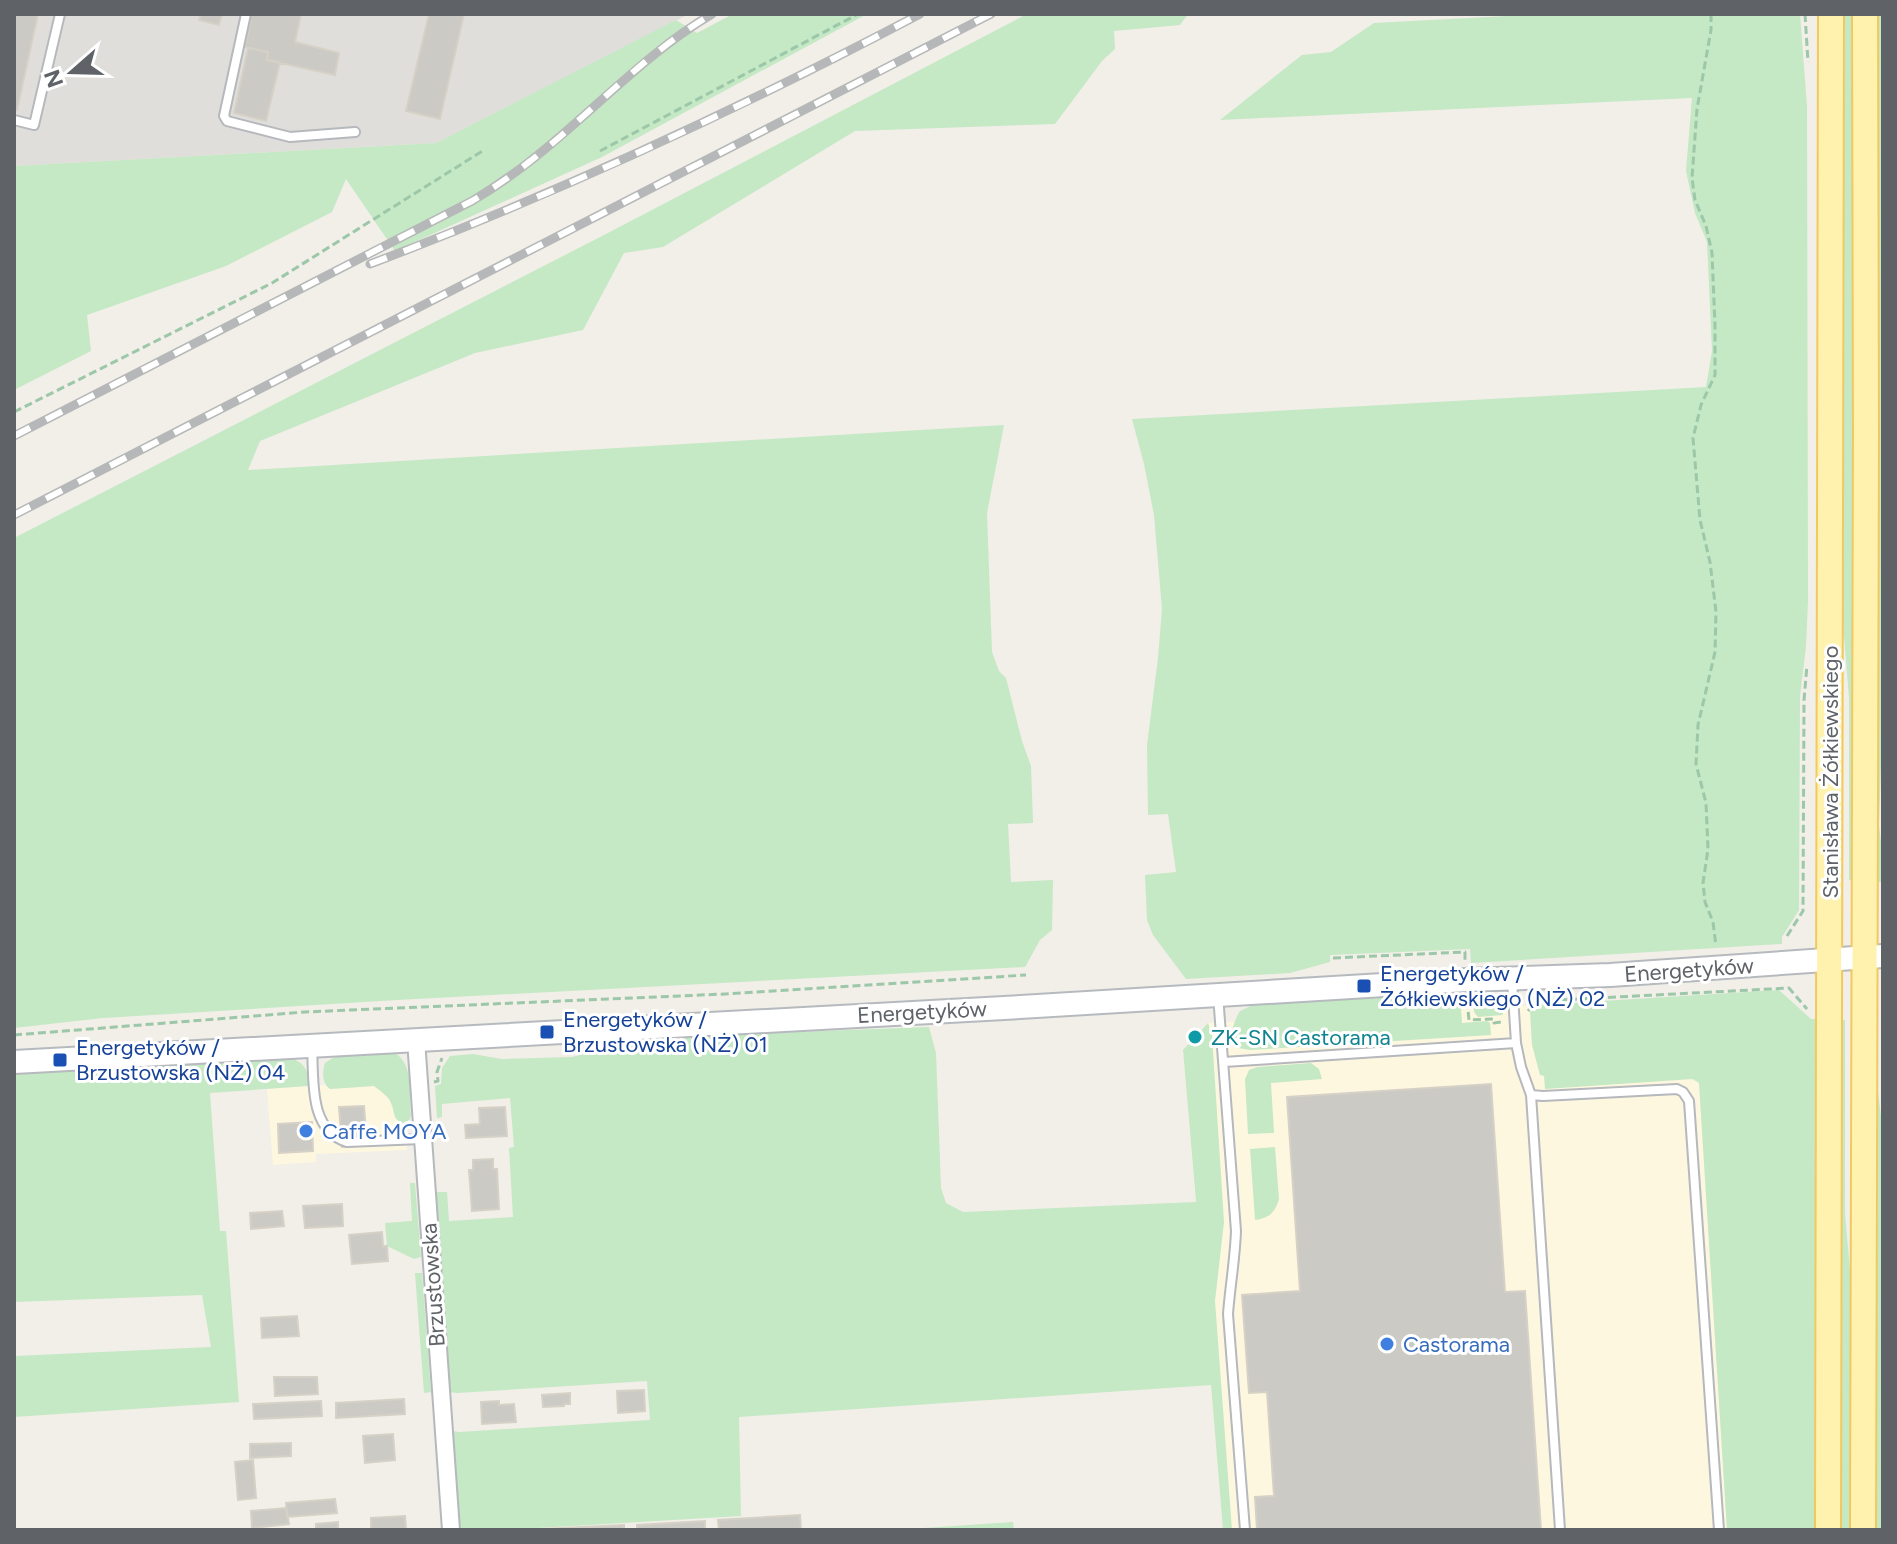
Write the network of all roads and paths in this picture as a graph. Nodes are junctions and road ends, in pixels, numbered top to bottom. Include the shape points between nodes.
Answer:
1 (60, 14) edge
2 (246, 14) edge
3 (858, 14) edge
4 (1711, 14) edge
5 (1831, 14) edge
6 (1865, 14) edge
7 (14, 120) edge
8 (355, 132) dead end
9 (484, 150) dead end
10 (600, 151) dead end
11 (14, 412) edge
12 (1803, 883) dead end
13 (1787, 936) dead end
14 (1874, 957) edge
15 (1830, 959) junction
16 (1716, 968) junction
17 (1026, 975) dead end
18 (1512, 979) junction
19 (1218, 995) junction
20 (1813, 1014) dead end
21 (1527, 1021) dead end
22 (14, 1035) edge
23 (416, 1040) junction
24 (1516, 1043) junction
25 (312, 1046) junction
26 (14, 1062) edge
27 (1224, 1062) junction
28 (1531, 1095) junction
29 (422, 1139) junction
30 (451, 1530) edge
31 (1245, 1530) edge
32 (1560, 1530) edge
33 (1719, 1530) edge
34 (1828, 1530) edge
35 (1863, 1530) edge

1 - 7 lane via 34,125
2 - 8 lane via 227,121 290,137
3 - 10 path
4 - 16 path via 1692,178 1712,253 1715,375 1693,438 1716,612 1715,652 1698,725 1696,764 1706,803 1703,883 1715,934
5 - 15 main road, Stanisława Żółkiewskiego
6 - 14 main road, Stanisława Żółkiewskiego
9 - 11 path via 272,283
12 - 13 path via 1803,911
14 - 15 main road, Energetyków
14 - 35 main road, Stanisława Żółkiewskiego
15 - 16 main road, Energetyków
15 - 34 main road, Stanisława Żółkiewskiego
16 - 18 main road, Energetyków
17 - 22 path via 305,1012
18 - 19 main road, Energetyków
18 - 24 lane
19 - 23 main road, Energetyków
19 - 27 lane
20 - 21 path via 1789,988 1540,1001 1528,1012
23 - 25 main road, Energetyków
23 - 29 street, Brzustowska
24 - 27 lane
24 - 28 lane
25 - 26 main road, Energetyków
25 - 29 lane via 316,1104 329,1133 347,1142
27 - 31 lane via 1236,1231 1228,1314
28 - 32 lane
28 - 33 lane via 1677,1089 1689,1101
29 - 30 street, Brzustowska

